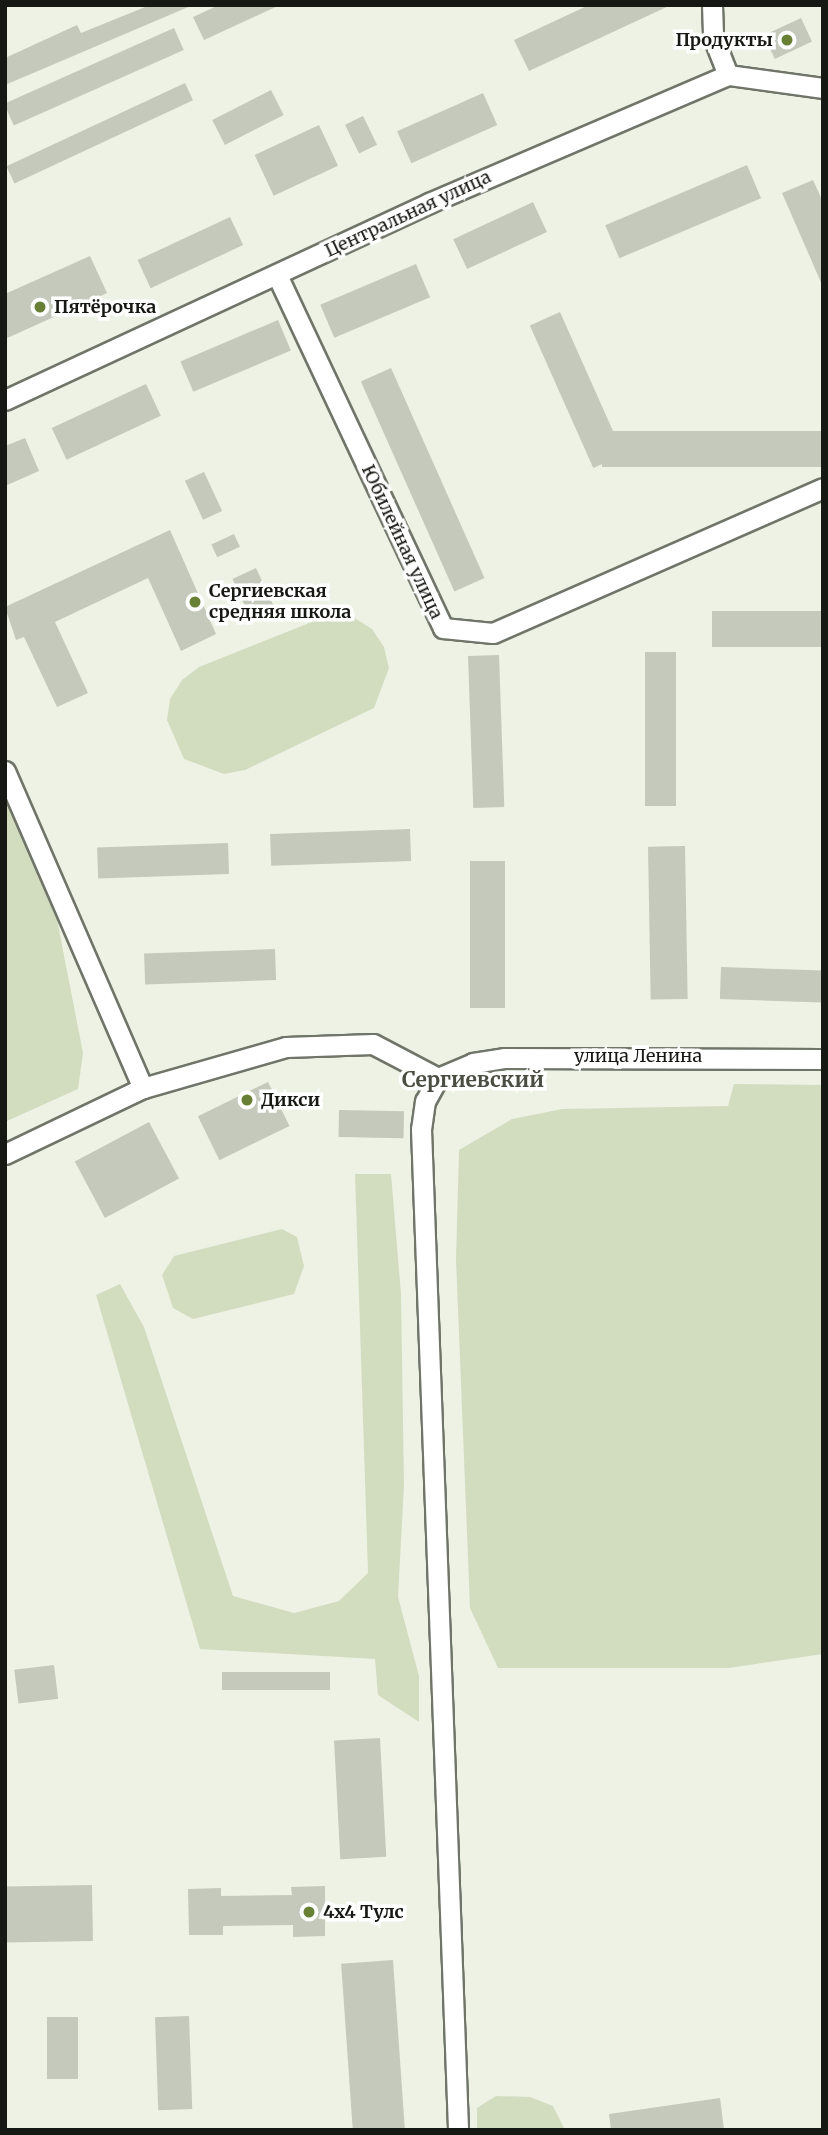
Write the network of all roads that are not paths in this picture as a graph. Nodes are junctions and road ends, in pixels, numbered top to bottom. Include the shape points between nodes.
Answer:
1 (712, 5) edge
2 (728, 75) junction
3 (823, 88) edge
4 (277, 275) junction
5 (5, 400) edge
6 (823, 488) edge
7 (5, 771) edge
8 (823, 1059) edge
9 (438, 1077) junction
10 (143, 1088) junction
11 (5, 1154) edge
12 (458, 2130) edge

1 - 2 street via 713,37
2 - 3 street
2 - 4 street, Центральная улица
4 - 5 street, Центральная улица
4 - 6 street, Юбилейная улица via 443,628 494,633
7 - 10 street
8 - 9 street, улица Ленина via 504,1058 473,1063
9 - 10 street via 373,1044 286,1047
9 - 12 street via 425,1101 421,1129
10 - 11 street

